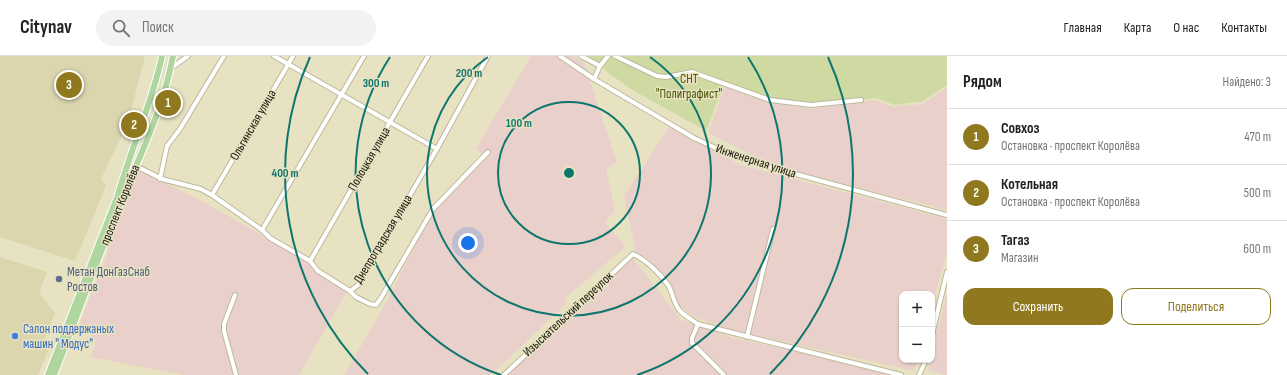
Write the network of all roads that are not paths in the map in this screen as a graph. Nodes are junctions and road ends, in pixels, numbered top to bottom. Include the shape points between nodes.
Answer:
1 (162, 56) edge
2 (173, 56) edge
3 (188, 56) edge
4 (224, 56) edge
5 (274, 56) edge
6 (293, 56) edge
7 (364, 56) edge
8 (428, 56) edge
9 (488, 56) edge
10 (560, 56) edge
11 (581, 56) edge
12 (608, 56) edge
13 (615, 56) edge
14 (288, 64) junction
15 (600, 66) junction
16 (171, 68) junction
17 (594, 79) junction
18 (342, 95) junction
19 (861, 100) dead end
20 (390, 122) junction
21 (437, 149) junction
22 (488, 152) dead end
23 (136, 166) junction
24 (160, 179) junction
25 (212, 194) junction
26 (947, 215) edge
27 (773, 229) dead end
28 (262, 230) junction
29 (310, 261) junction
30 (947, 272) edge
31 (350, 291) junction
32 (235, 295) dead end
33 (698, 324) junction
34 (934, 327) edge
35 (747, 337) junction
36 (924, 363) edge
37 (48, 375) edge
38 (54, 375) edge
39 (236, 375) edge
40 (504, 375) edge
41 (724, 375) edge
42 (901, 375) edge
43 (918, 375) edge

1 - 37 main road, проспект Королёва via 145,117 118,194
2 - 16 main road, проспект Королёва
3 - 16 street
4 - 24 street via 167,146
5 - 14 street
6 - 14 street, Ольгинская улица
7 - 18 street
8 - 20 street, Полоцкая улица
9 - 21 street, Днепроградская улица
10 - 17 street, Инженерная улица
11 - 15 street
12 - 15 street
13 - 19 street via 657,76 666,77 692,72 770,100 811,105
14 - 18 street
14 - 25 street, Ольгинская улица
15 - 17 street
16 - 23 main road, проспект Королёва via 159,111
17 - 26 street, Инженерная улица via 694,138 724,152 755,163
18 - 20 street
18 - 28 street
20 - 21 street
20 - 29 street, Полоцкая улица
21 - 31 street, Днепроградская улица via 358,285
22 - 31 street, Днепроградская улица via 433,209 376,305 356,297
23 - 24 street
23 - 38 main road, проспект Королёва
24 - 25 street
25 - 28 street
27 - 35 street
28 - 29 street via 270,238
29 - 31 street via 318,271
30 - 34 street
32 - 39 street via 224,324 224,331
33 - 35 street
33 - 40 street, Изыскательский переулок via 680,311 671,296 669,286 652,268 633,254
33 - 41 street via 693,333 692,343
35 - 42 street
36 - 43 street

